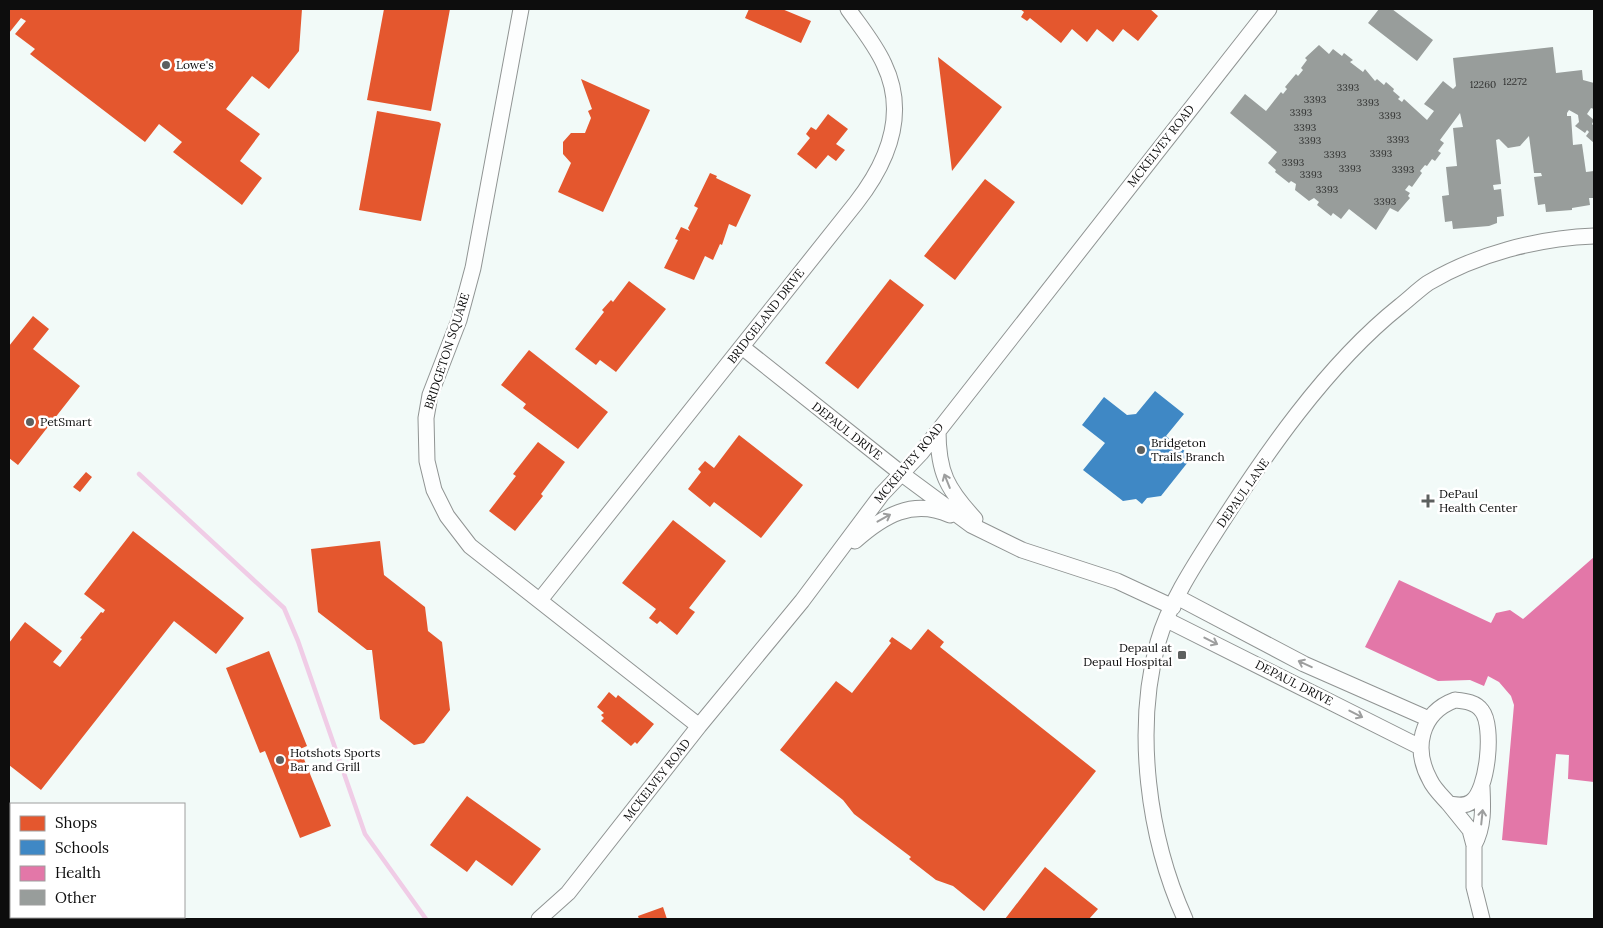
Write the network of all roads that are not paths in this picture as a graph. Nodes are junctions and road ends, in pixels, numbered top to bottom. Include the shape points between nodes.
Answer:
1 (521, 9) edge
2 (848, 9) edge
3 (1269, 9) edge
4 (1594, 236) edge
5 (742, 347) junction
6 (938, 431) junction
7 (902, 474) junction
8 (971, 525) junction
9 (987, 533) junction
10 (833, 560) junction
11 (540, 600) junction
12 (1172, 608) junction
13 (1429, 719) junction
14 (699, 726) junction
15 (1420, 747) junction
16 (1482, 787) junction
17 (1449, 804) junction
18 (1474, 845) junction
19 (568, 893) junction
20 (539, 919) edge
21 (556, 919) edge
22 (1185, 919) edge
23 (1482, 919) edge

1 - 11 street, BRIDGETON SQUARE via 473,268 459,320 430,395 425,433 434,490 454,527 481,556
2 - 5 street, BRIDGELAND DRIVE via 875,47 888,73 895,110 890,144 884,161 864,194
3 - 6 street, MCKELVEY ROAD
4 - 12 street, DEPAUL LANE via 1570,237 1505,250 1465,265 1427,284 1370,331 1323,382 1239,495 1182,584
5 - 7 street, DEPAUL DRIVE
5 - 11 street, BRIDGELAND DRIVE
6 - 7 street, MCKELVEY ROAD
9 -> 6 street via 954,497 947,483 938,449
7 - 8 street, DEPAUL DRIVE
7 - 10 street, MCKELVEY ROAD via 882,494
8 - 9 street, DEPAUL DRIVE
10 -> 8 street via 876,522 895,512 919,507 938,510
9 - 12 street, DEPAUL DRIVE via 1022,550 1117,581
10 - 14 street, MCKELVEY ROAD
11 - 14 street, BRIDGETON SQUARE
13 -> 12 street, DEPAUL DRIVE
12 -> 15 street, DEPAUL DRIVE
12 - 22 street, DEPAUL LANE via 1158,640 1147,704 1149,785 1158,840
13 - 15 street
13 - 16 street via 1441,705 1454,700 1477,705 1482,710 1488,736
14 - 19 street, MCKELVEY ROAD
15 - 17 street via 1420,756 1430,781
16 - 17 street via 1473,801 1463,806
18 -> 16 street via 1480,834
17 - 18 street via 1470,830
18 - 23 street via 1474,887
19 - 20 street, MCKELVEY ROAD
19 - 21 street, MCKELVEY ROAD

